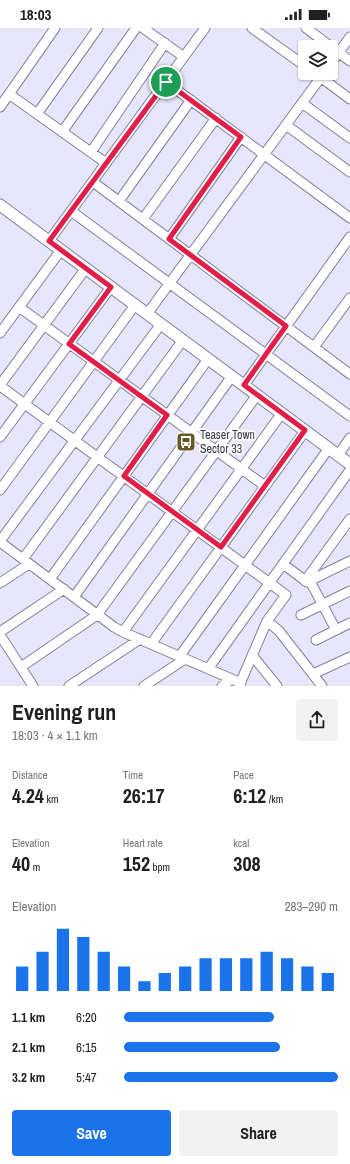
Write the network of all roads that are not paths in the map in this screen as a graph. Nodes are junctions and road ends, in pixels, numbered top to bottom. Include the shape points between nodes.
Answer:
1 (56, 28) edge
2 (98, 28) edge
3 (136, 28) edge
4 (143, 28) edge
5 (252, 28) edge
6 (306, 28) edge
7 (203, 29) edge
8 (350, 37) edge
9 (165, 44) junction
10 (339, 52) junction
11 (184, 57) junction
12 (298, 61) edge
13 (350, 61) edge
14 (316, 80) edge
15 (327, 80) edge
16 (166, 82) junction
17 (9, 94) junction
18 (350, 99) edge
19 (191, 100) junction
20 (302, 103) junction
21 (0, 107) edge
22 (37, 114) junction
23 (216, 118) junction
24 (286, 125) junction
25 (62, 132) junction
26 (241, 137) junction
27 (350, 138) edge
28 (91, 152) junction
29 (264, 154) junction
30 (106, 163) junction
31 (350, 172) edge
32 (93, 182) junction
33 (118, 201) junction
34 (0, 204) edge
35 (71, 211) junction
36 (350, 218) edge
37 (142, 219) junction
38 (350, 237) edge
39 (169, 239) junction
40 (49, 241) junction
41 (61, 250) junction
42 (190, 255) junction
43 (86, 268) junction
44 (170, 283) junction
45 (111, 287) junction
46 (350, 298) edge
47 (135, 304) junction
48 (19, 307) junction
49 (147, 314) junction
50 (161, 324) junction
51 (44, 325) junction
52 (286, 326) junction
53 (0, 333) edge
54 (183, 340) junction
55 (69, 344) junction
56 (314, 347) junction
57 (266, 354) junction
58 (208, 358) junction
59 (94, 361) junction
60 (350, 374) edge
61 (232, 376) junction
62 (119, 380) junction
63 (0, 385) edge
64 (244, 385) junction
65 (257, 395) junction
66 (142, 396) junction
67 (25, 404) junction
68 (282, 413) junction
69 (167, 415) junction
70 (350, 416) edge
71 (50, 422) junction
72 (305, 430) junction
73 (192, 432) junction
74 (0, 437) edge
75 (350, 438) edge
76 (75, 440) junction
77 (217, 451) junction
78 (333, 452) junction
79 (98, 457) junction
80 (350, 464) edge
81 (241, 469) junction
82 (350, 470) edge
83 (124, 476) junction
84 (265, 486) junction
85 (0, 490) edge
86 (148, 494) junction
87 (172, 512) junction
88 (350, 519) edge
89 (197, 530) junction
90 (0, 542) edge
91 (221, 547) junction
92 (26, 561) junction
93 (350, 561) edge
94 (283, 564) junction
95 (245, 565) junction
96 (50, 579) junction
97 (307, 581) junction
98 (0, 583) edge
99 (269, 583) junction
100 (64, 590) junction
101 (350, 592) edge
102 (74, 597) junction
103 (322, 605) junction
104 (97, 615) junction
105 (301, 615) dead end
106 (267, 621) junction
107 (350, 623) edge
108 (336, 630) junction
109 (123, 632) junction
110 (0, 634) edge
111 (140, 640) junction
112 (316, 640) dead end
113 (151, 644) junction
114 (252, 656) junction
115 (350, 657) edge
116 (182, 658) junction
117 (21, 667) junction
118 (208, 669) junction
119 (313, 674) junction
120 (237, 683) edge
121 (33, 686) edge
122 (69, 686) edge
123 (144, 686) edge
124 (222, 686) edge
125 (277, 686) edge
126 (322, 686) edge

1 - 17 street
2 - 22 street
3 - 25 street
4 - 9 street
5 - 12 street
6 - 10 street
7 - 11 street
8 - 10 street
9 - 11 street
9 - 28 street
10 - 13 street
11 - 16 street
14 - 20 street
15 - 18 street
16 - 19 street
16 - 30 street
17 - 21 street
17 - 22 street
19 - 23 street
19 - 33 street
20 - 24 street
20 - 27 street
22 - 25 street
23 - 26 street
23 - 37 street
24 - 29 street
24 - 31 street
25 - 28 street
26 - 29 street
26 - 39 street
28 - 30 street
29 - 36 street
29 - 42 street
30 - 32 street
32 - 33 street
32 - 35 street
33 - 37 street
34 - 40 street
35 - 40 street
35 - 44 street
37 - 39 street
38 - 52 street
39 - 42 street
40 - 41 street
41 - 43 street
41 - 48 street
42 - 44 street
42 - 52 street
43 - 45 street
43 - 51 street
44 - 49 street
44 - 57 street
45 - 47 street
45 - 55 street
46 - 56 street
47 - 49 street
47 - 59 street
48 - 51 street
48 - 53 street
49 - 50 street
50 - 54 street
50 - 62 street
51 - 55 street
51 - 63 street
52 - 56 street
52 - 57 street
54 - 58 street
54 - 66 street
55 - 59 street
55 - 67 street
56 - 60 street
57 - 64 street
57 - 70 street
58 - 61 street
58 - 69 street
59 - 62 street
59 - 71 street
61 - 64 street
61 - 73 street
62 - 66 street
62 - 76 street
63 - 67 street
64 - 65 street
65 - 68 street
65 - 77 street
66 - 69 street
66 - 79 street
67 - 71 street
67 - 74 street
68 - 72 street
68 - 81 street
69 - 73 street
69 - 83 street
71 - 76 street
71 - 85 street
72 - 78 street
72 - 84 street
73 - 77 street
73 - 86 street
75 - 78 street
76 - 79 street
76 - 90 street
77 - 81 street
77 - 87 street
78 - 80 street
78 - 95 street
79 - 83 street
79 - 92 street
81 - 84 street
81 - 89 street
82 - 94 street
83 - 86 street
83 - 96 street
84 - 91 street
86 - 87 street
86 - 102 street
87 - 89 street
87 - 104 street
88 - 97 street
89 - 91 street
89 - 109 street
90 - 92 street
91 - 95 street
91 - 113 street
92 - 96 street
92 - 98 street
93 - 97 street
94 - 97 street
94 - 99 street
95 - 99 street
95 - 116 street
96 - 100 street
97 - 103 street
99 - 106 street via 286,595
99 - 118 street
100 - 102 street
100 - 110 street
101 - 103 street
102 - 104 street
103 - 105 street
103 - 108 street
104 - 109 street
104 - 117 street
106 - 114 street
106 - 119 street via 279,631
107 - 108 street
108 - 112 street
109 - 111 street
110 - 117 street
111 - 113 street
111 - 122 street
113 - 116 street
114 - 120 street
114 - 125 street
115 - 119 street
116 - 118 street
116 - 123 street
117 - 121 street
118 - 120 street
119 - 126 street
120 - 124 street

